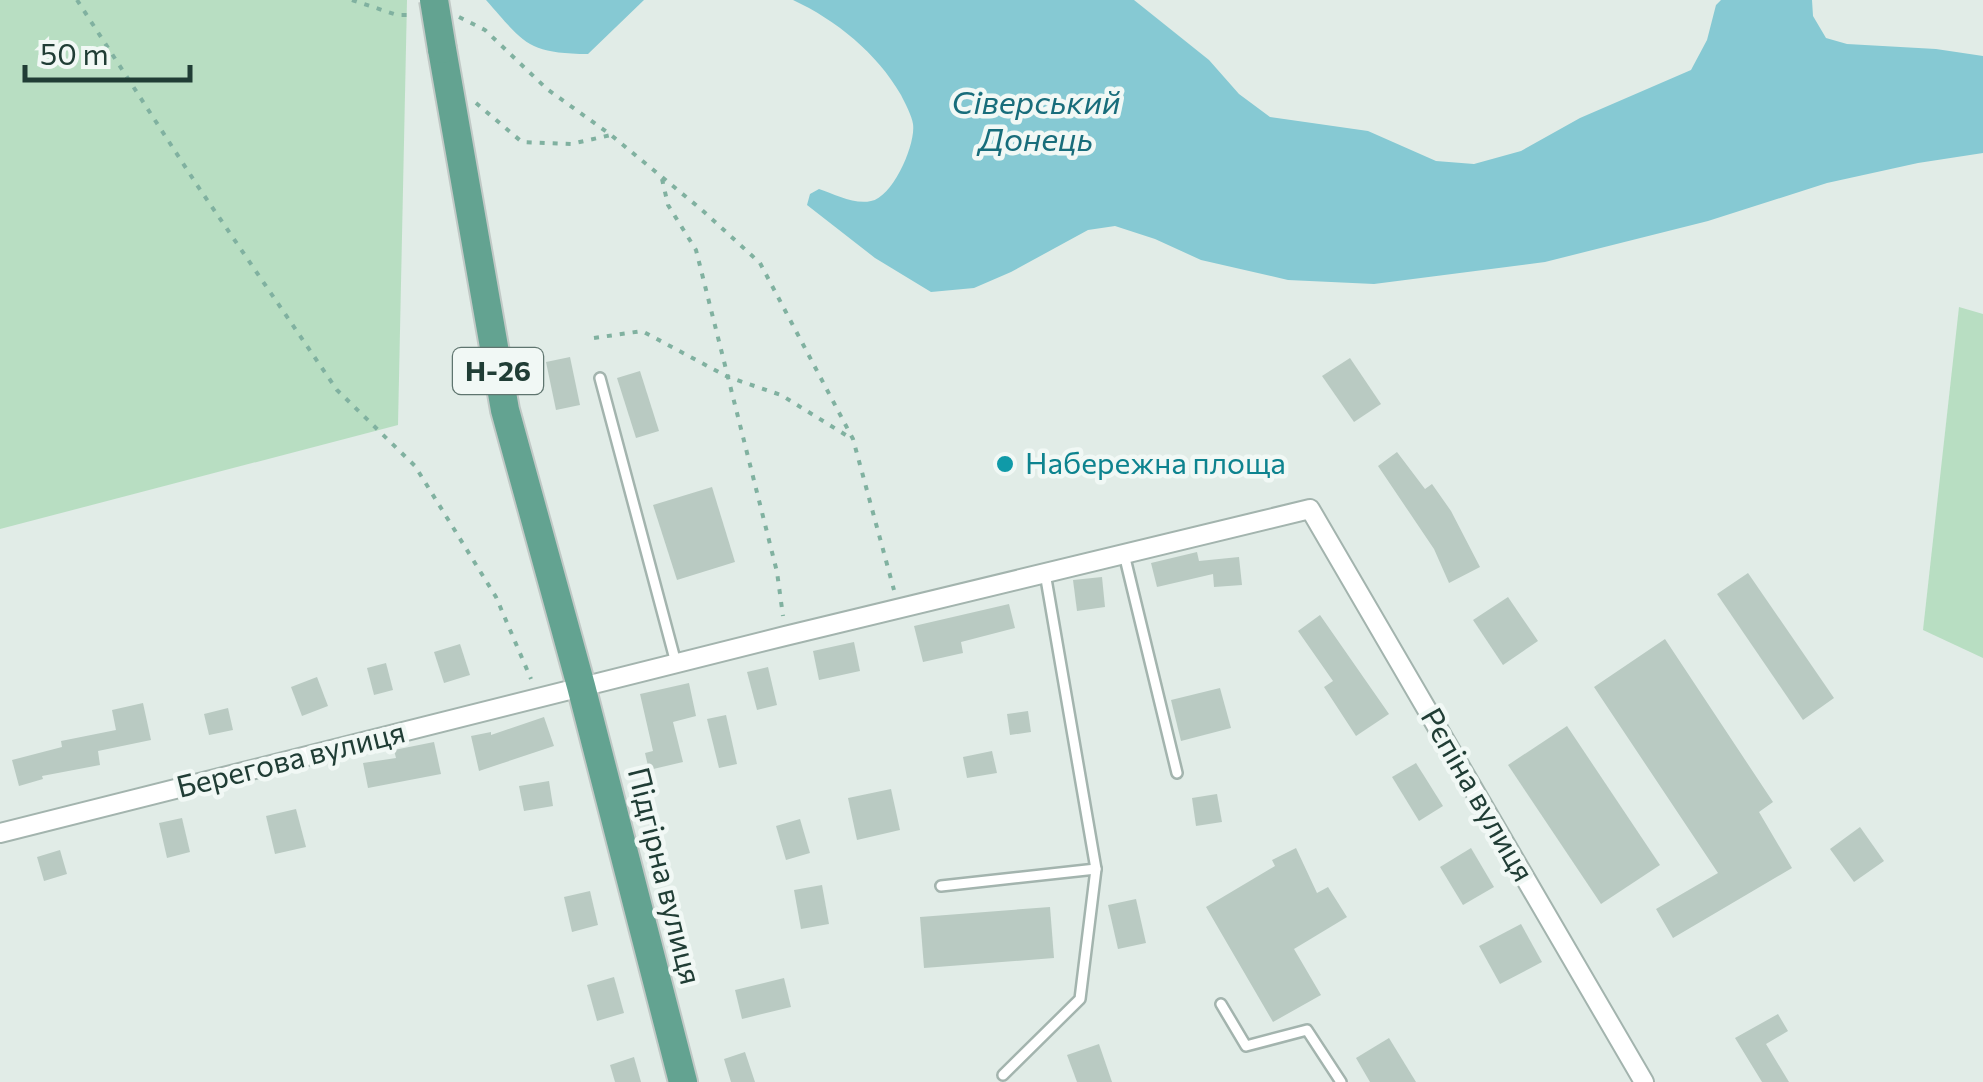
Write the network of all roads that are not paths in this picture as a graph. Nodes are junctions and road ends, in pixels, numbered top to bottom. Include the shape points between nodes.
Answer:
1 (434, 0) edge
2 (600, 378) dead end
3 (1124, 554) junction
4 (1045, 573) junction
5 (676, 663) junction
6 (582, 686) junction
7 (1177, 773) dead end
8 (0, 833) edge
9 (1096, 869) junction
10 (941, 886) dead end
11 (1222, 1004) dead end
12 (1003, 1075) dead end
13 (682, 1082) edge
14 (1340, 1082) edge
15 (1644, 1082) edge

1 - 6 main road, Н-26, bridge via 506,410
2 - 5 lane
3 - 4 street
3 - 7 lane
3 - 15 street, Рєпіна вулиця via 1310,509
4 - 5 street
4 - 9 lane
5 - 6 street
6 - 8 street, Берегова вулиця
6 - 13 main road, Підгірна вулиця / Н-26
9 - 10 lane
9 - 12 lane via 1080,999
11 - 14 lane via 1246,1046 1307,1030

